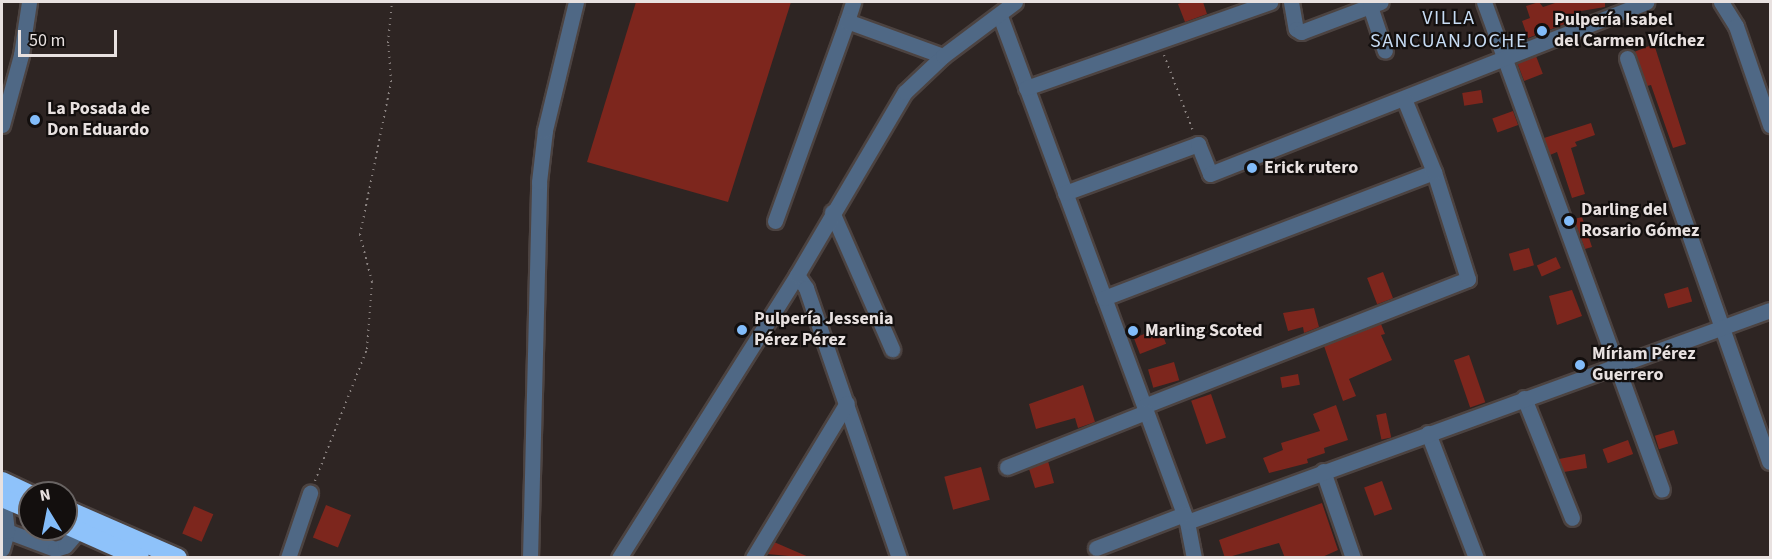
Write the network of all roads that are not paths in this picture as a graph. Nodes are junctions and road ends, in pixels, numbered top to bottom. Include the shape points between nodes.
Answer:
1 (29, 2) edge
2 (576, 2) edge
3 (853, 2) edge
4 (1015, 2) edge
5 (1270, 2) edge
6 (1292, 2) edge
7 (1484, 2) edge
8 (1646, 2) edge
9 (1721, 2) edge
10 (1375, 4) edge
11 (1000, 16) junction
12 (847, 21) junction
13 (1385, 51) dead end
14 (943, 56) junction
15 (1627, 58) dead end
16 (1506, 59) junction
17 (1026, 88) junction
18 (1404, 99) junction
19 (2, 125) edge
20 (1770, 125) edge
21 (1434, 172) junction
22 (1065, 193) junction
23 (832, 212) junction
24 (775, 221) dead end
25 (797, 275) junction
26 (1104, 298) junction
27 (1770, 310) edge
28 (1723, 325) junction
29 (892, 349) dead end
30 (1616, 364) junction
31 (1524, 398) junction
32 (847, 403) junction
33 (1145, 409) junction
34 (1428, 433) junction
35 (1768, 462) dead end
36 (1007, 467) dead end
37 (1323, 471) junction
38 (1662, 490) dead end
39 (2, 492) edge
40 (18, 493) edge
41 (310, 493) road end
42 (18, 502) edge
43 (78, 514) edge
44 (1185, 518) junction
45 (1572, 518) dead end
46 (7, 531) junction
47 (78, 531) edge
48 (67, 541) edge
49 (1096, 548) dead end
50 (2, 549) edge
51 (53, 553) edge
52 (140, 558) edge
53 (178, 558) edge
54 (288, 558) edge
55 (530, 558) edge
56 (620, 558) edge
57 (753, 558) edge
58 (899, 558) edge
59 (1194, 558) edge
60 (1353, 558) edge
61 (1476, 558) edge

1 - 19 street via 21,56
2 - 55 street via 545,130 539,182
3 - 12 street
4 - 11 street
5 - 17 street
6 - 10 street via 1296,29 1301,32
7 - 16 street
8 - 16 street
9 - 20 street via 1736,26
10 - 13 street
11 - 14 street
11 - 17 street
12 - 14 street
12 - 24 street
14 - 23 street via 905,92
15 - 28 street
16 - 18 street
16 - 30 street
17 - 22 street
18 - 21 street
18 - 22 street via 1210,174 1198,144
21 - 26 street
21 - 33 street via 1468,279
22 - 26 street
23 - 25 street
23 - 29 street
25 - 32 street via 806,288
25 - 56 street
26 - 33 street
27 - 28 street
28 - 30 street
28 - 35 street
30 - 31 street
30 - 38 street
31 - 34 street
31 - 45 street
32 - 57 street
32 - 58 street
33 - 36 street
33 - 44 street
34 - 37 street
34 - 61 street
37 - 44 street
37 - 60 street
39 - 40 highway
39 - 42 highway
39 - 46 street
41 - 54 street
43 - 53 highway
44 - 49 street
44 - 59 street
46 - 50 street
46 - 51 street
47 - 52 highway
48 - 51 street

